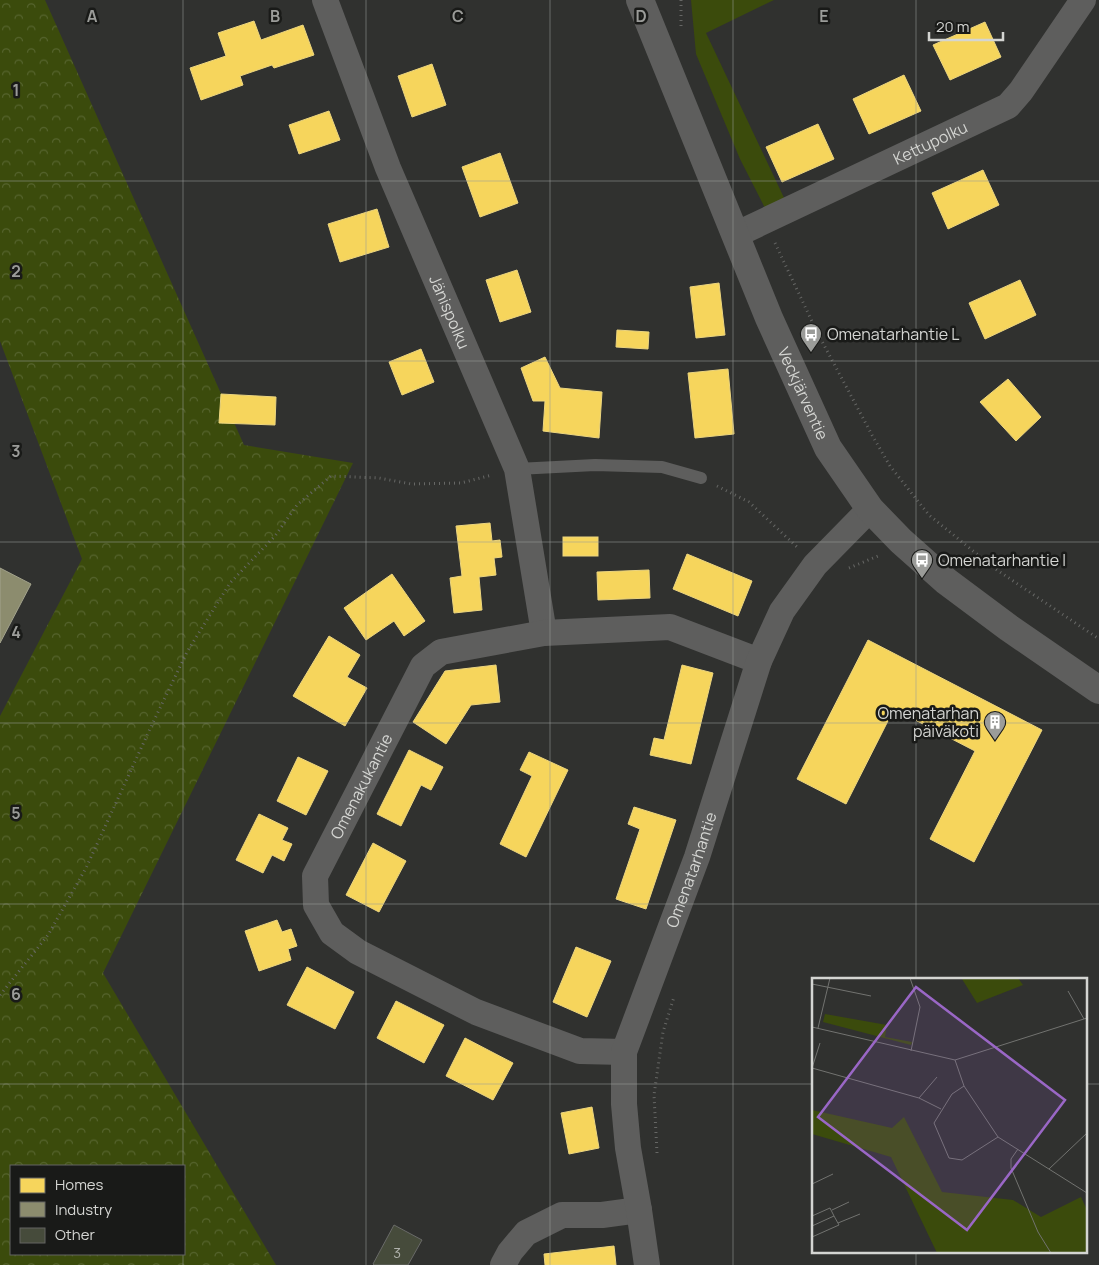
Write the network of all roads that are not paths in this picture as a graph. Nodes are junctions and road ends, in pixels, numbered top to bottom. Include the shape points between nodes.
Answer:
1 (325, 0) edge
2 (640, 0) edge
3 (1083, 0) edge
4 (735, 235) junction
5 (517, 469) junction
6 (701, 478) road end
7 (870, 509) junction
8 (544, 633) junction
9 (759, 661) junction
10 (1099, 690) edge
11 (624, 1052) junction
12 (639, 1210) junction
13 (503, 1265) edge
14 (647, 1265) edge

1 - 5 street, Jänispolku via 388,168
2 - 4 street, Veckjärventie
3 - 4 street, Kettupolku via 1008,106
4 - 7 street, Veckjärventie via 828,448
5 - 6 lane via 595,465 662,467
5 - 8 street, Jänispolku
7 - 9 street, Omenatarhantie via 815,565 782,611
7 - 10 street, Veckjärventie via 946,581
8 - 9 street, Omenakukantie via 670,627
8 - 11 street, Omenakukantie via 441,652 423,666 315,876 316,905 332,934 358,952 476,1012 580,1051
9 - 11 street, Omenatarhantie via 697,857
11 - 12 street, Omenatarhantie via 628,1148
12 - 13 street via 602,1215 562,1215 526,1233
12 - 14 street, Omenatarhantie

